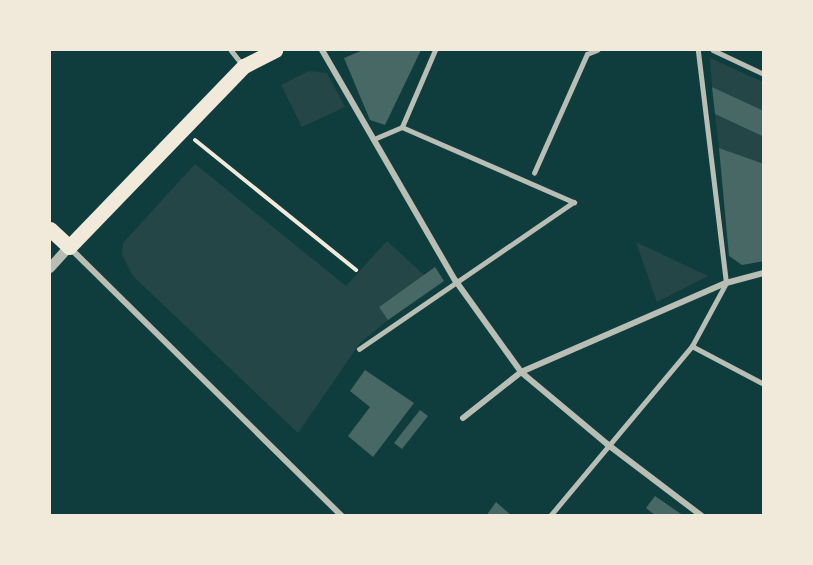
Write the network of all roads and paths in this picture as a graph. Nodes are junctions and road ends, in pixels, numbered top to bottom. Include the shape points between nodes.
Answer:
1 (231, 50) edge
2 (275, 50) edge
3 (322, 50) edge
4 (435, 50) edge
5 (597, 50) edge
6 (698, 50) edge
7 (713, 50) edge
8 (244, 66) junction
9 (764, 74) edge
10 (402, 127) junction
11 (181, 129) junction
12 (374, 139) junction
13 (534, 173) dead end
14 (50, 229) edge
15 (69, 246) junction
16 (50, 268) edge
17 (356, 270) dead end
18 (764, 273) edge
19 (455, 280) junction
20 (726, 283) junction
21 (692, 346) junction
22 (359, 349) dead end
23 (521, 372) junction
24 (764, 384) edge
25 (463, 418) dead end
26 (606, 444) junction
27 (342, 516) edge
28 (550, 516) edge
29 (702, 516) edge

1 - 8 lane
2 - 8 main road
3 - 12 street
4 - 10 lane
5 - 13 lane via 587,54
6 - 20 lane
7 - 9 lane
8 - 11 main road
10 - 12 lane
10 - 19 lane via 574,202
11 - 15 main road
11 - 17 path
12 - 19 street
14 - 15 main road
15 - 16 street
15 - 27 street
18 - 20 street
19 - 22 lane
19 - 23 street
20 - 21 lane
20 - 23 street
21 - 24 lane
21 - 26 lane
23 - 25 street
23 - 26 street
26 - 28 lane
26 - 29 street

